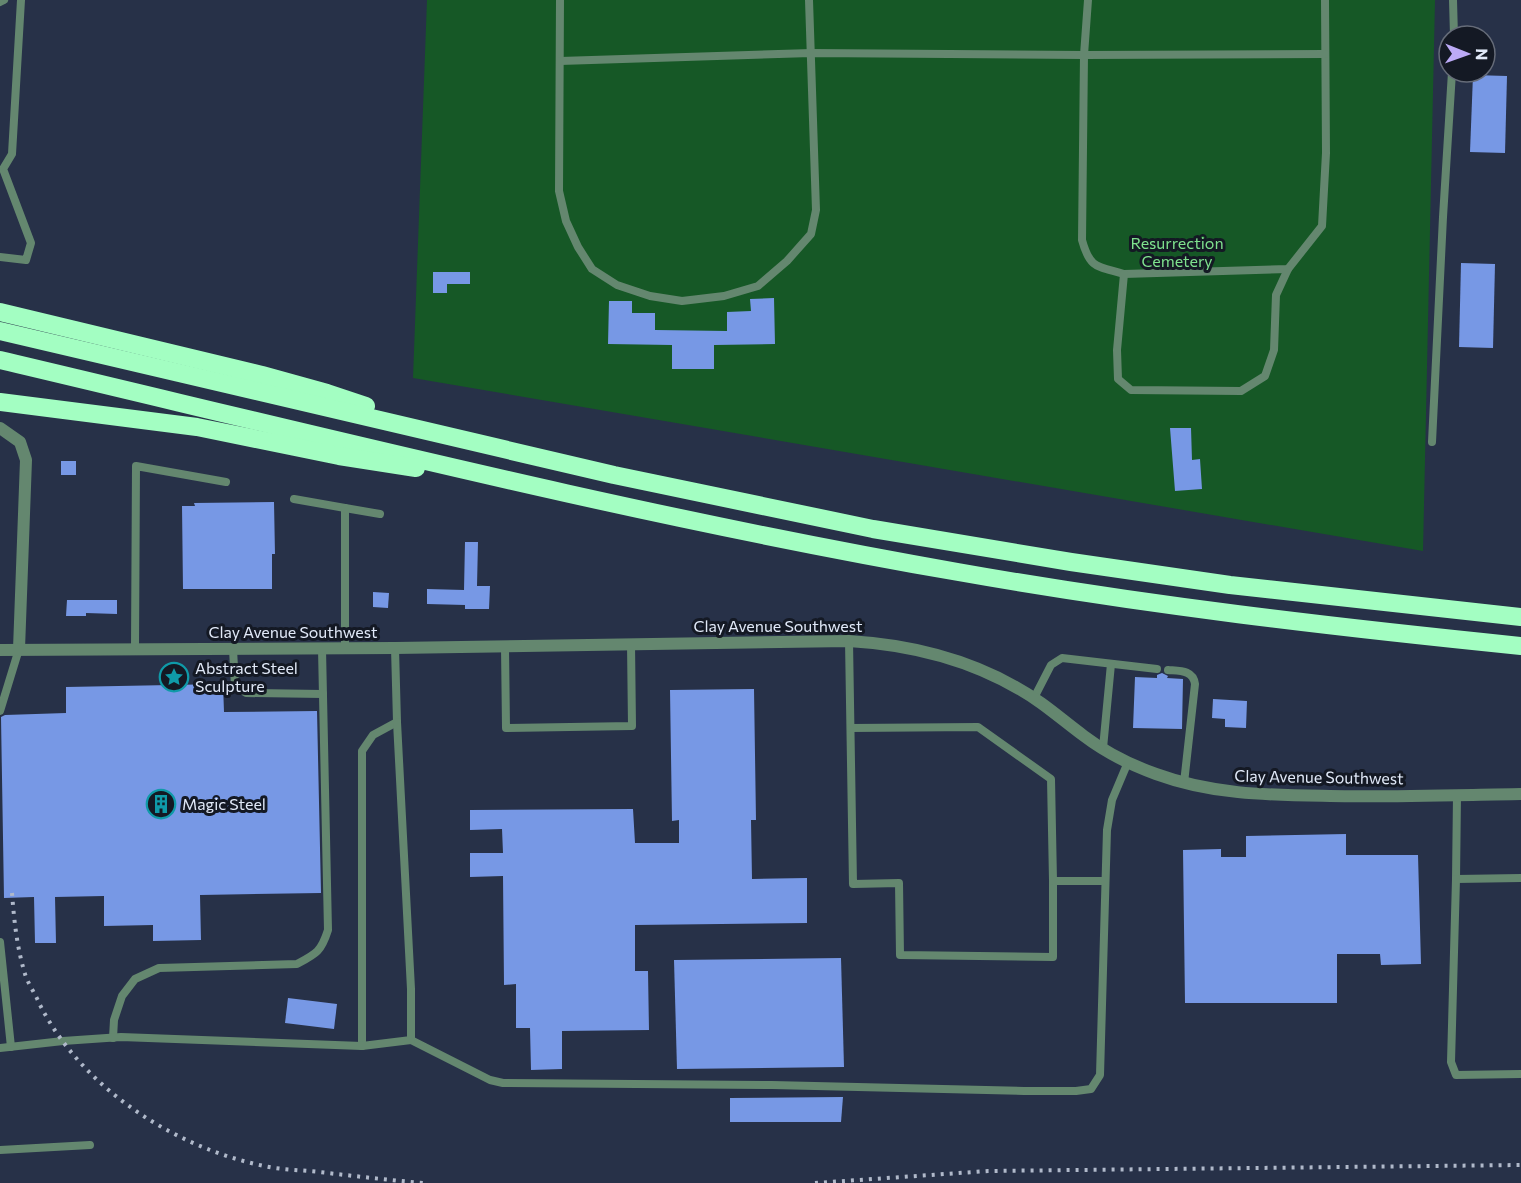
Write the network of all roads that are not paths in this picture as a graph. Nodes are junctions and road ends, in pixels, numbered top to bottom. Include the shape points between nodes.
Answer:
1 (21, 0) edge
2 (560, 0) edge
3 (809, 0) edge
4 (1088, 0) edge
5 (1325, 0) edge
6 (1453, 0) edge
7 (1454, 24) edge
8 (810, 53) junction
9 (1325, 54) junction
10 (1084, 55) junction
11 (560, 61) junction
12 (1451, 84) edge
13 (1, 169) edge
14 (0, 257) edge
15 (1288, 269) junction
16 (1124, 274) junction
17 (0, 312) edge
18 (0, 331) edge
19 (0, 360) edge
20 (0, 402) edge
21 (0, 428) edge
22 (456, 438) junction
23 (1432, 442) dead end
24 (226, 482) dead end
25 (554, 490) junction
26 (294, 499) dead end
27 (345, 508) junction
28 (380, 514) dead end
29 (1521, 617) edge
30 (849, 641) junction
31 (631, 644) junction
32 (1521, 646) edge
33 (506, 647) junction
34 (395, 648) junction
35 (19, 649) junction
36 (135, 649) junction
37 (233, 649) junction
38 (322, 649) junction
39 (345, 649) junction
40 (0, 650) edge
41 (1111, 664) junction
42 (1157, 669) dead end
43 (1168, 670) dead end
44 (323, 694) junction
45 (1034, 698) junction
46 (0, 711) edge
47 (397, 722) junction
48 (851, 728) junction
49 (1103, 748) junction
50 (1128, 762) junction
51 (1184, 783) junction
52 (1521, 794) edge
53 (1457, 795) junction
54 (1521, 878) edge
55 (1456, 879) junction
56 (1053, 881) junction
57 (1104, 881) junction
58 (0, 942) edge
59 (113, 1038) junction
60 (411, 1040) junction
61 (362, 1046) junction
62 (11, 1047) junction
63 (0, 1048) edge
64 (1521, 1074) edge
65 (90, 1145) dead end
66 (0, 1150) edge

1 - 13 lane via 12,154
2 - 11 lane
3 - 8 lane
4 - 10 lane
5 - 9 lane
6 - 7 lane
8 - 10 lane
8 - 11 lane
8 - 11 lane via 816,210 811,234 758,286 724,296 682,301 617,285 592,269 578,247 559,192
9 - 10 lane
9 - 15 lane via 1322,226
10 - 16 lane via 1082,240 1087,258
12 - 23 lane
13 - 14 lane via 31,243 26,260
15 - 16 lane
15 - 16 lane via 1276,295 1274,350 1264,376 1241,391 1131,390 1118,379
17 - 22 highway via 327,393
18 - 22 highway
19 - 25 highway
20 - 25 highway via 197,427 349,458
21 - 35 street via 20,442 26,460
22 - 29 highway via 731,501 985,548 1266,590
24 - 36 lane via 136,466
25 - 32 highway via 982,577 1241,615
26 - 27 lane
27 - 28 lane
27 - 39 lane
30 - 31 street, Clay Avenue Southwest
30 - 45 street, Clay Avenue Southwest via 901,645 938,654 998,678
30 - 48 lane
31 - 33 street, Clay Avenue Southwest
31 - 33 lane via 632,726 506,728
33 - 34 street, Clay Avenue Southwest
34 - 39 street, Clay Avenue Southwest
34 - 47 lane
35 - 36 street, Clay Avenue Southwest
35 - 40 street, Clay Avenue Southwest
35 - 46 lane
36 - 37 street, Clay Avenue Southwest
37 - 38 street, Clay Avenue Southwest
37 - 44 lane via 235,686 246,693
38 - 39 street, Clay Avenue Southwest
38 - 44 lane
41 - 42 lane
41 - 45 lane via 1062,658 1051,665
41 - 49 lane
43 - 51 lane via 1190,673 1195,684
44 - 59 lane via 328,930 323,946 297,964 159,968 135,979 122,996
45 - 49 street, Clay Avenue Southwest
47 - 60 lane
47 - 61 lane via 373,735 362,751
48 - 56 lane via 978,727 1051,778
48 - 56 lane via 853,884 899,883 900,956 1053,957
49 - 50 street, Clay Avenue Southwest
50 - 51 street, Clay Avenue Southwest
50 - 57 lane via 1112,800
51 - 53 street, Clay Avenue Southwest via 1257,795
52 - 53 street, Clay Avenue Southwest
53 - 55 lane
54 - 55 lane
55 - 64 lane via 1451,1062 1456,1075
56 - 57 lane
57 - 60 lane via 1100,1075 1091,1089 503,1083
58 - 62 lane
59 - 61 lane
59 - 62 lane
60 - 61 lane
62 - 63 lane
65 - 66 lane

